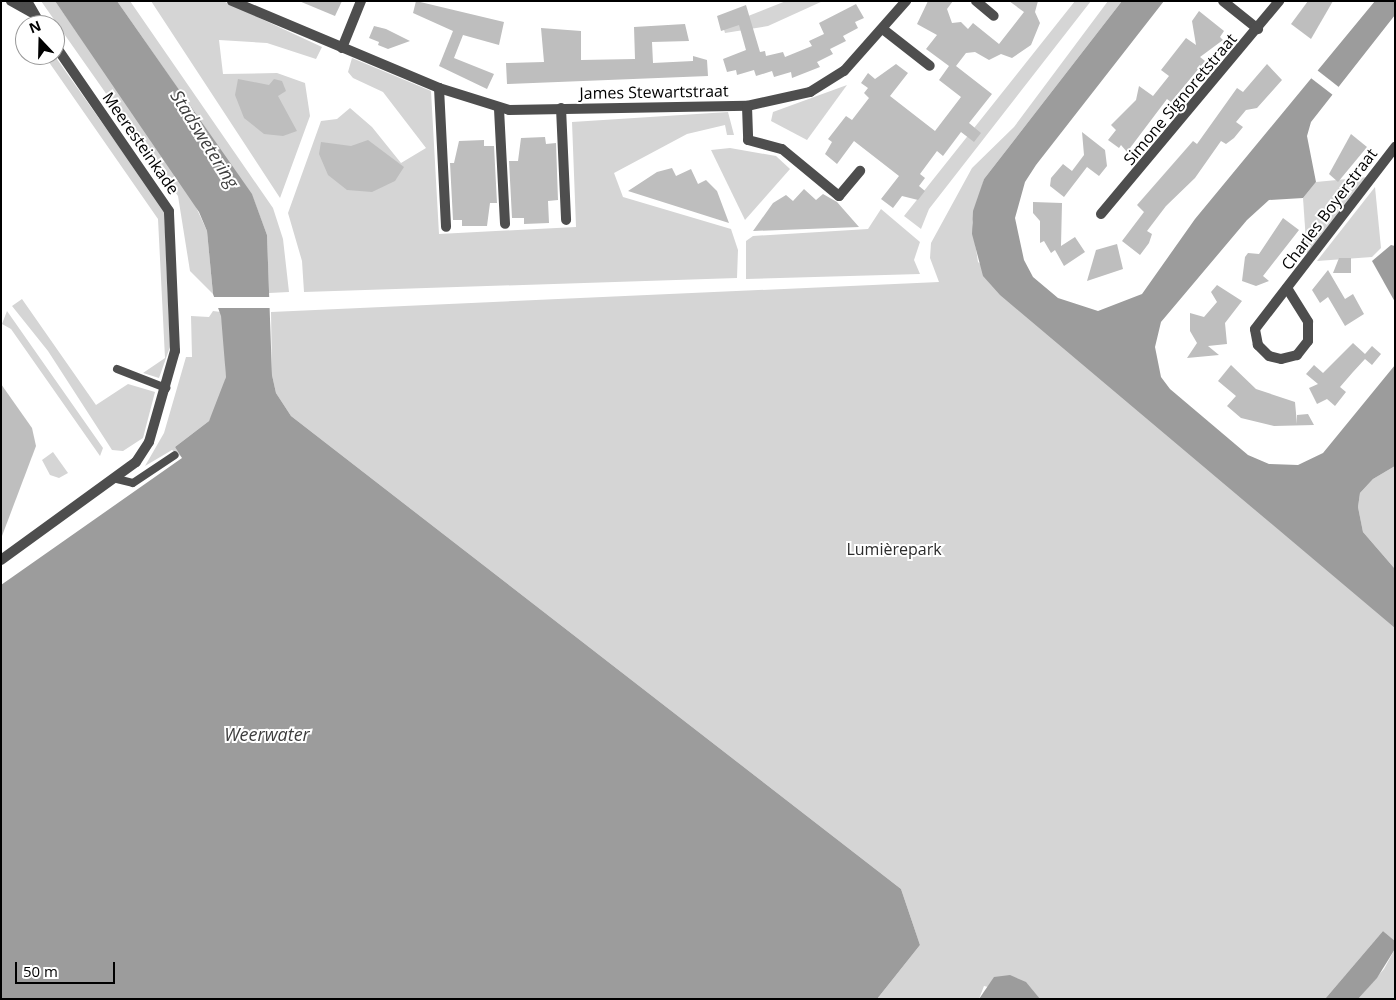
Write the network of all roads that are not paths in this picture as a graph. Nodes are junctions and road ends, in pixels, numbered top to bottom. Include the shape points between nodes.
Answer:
1 (11, 1) edge
2 (27, 1) edge
3 (232, 1) edge
4 (361, 1) edge
5 (906, 1) edge
6 (976, 1) edge
7 (1223, 1) edge
8 (1280, 1) edge
9 (31, 12) junction
10 (33, 15) edge
11 (994, 16) dead end
12 (1258, 29) junction
13 (884, 30) junction
14 (342, 48) junction
15 (65, 59) edge
16 (930, 66) dead end
17 (439, 88) junction
18 (747, 106) junction
19 (561, 108) junction
20 (499, 109) junction
21 (1395, 147) edge
22 (860, 171) dead end
23 (1101, 214) dead end
24 (566, 220) dead end
25 (505, 224) dead end
26 (446, 227) dead end
27 (1287, 288) junction
28 (117, 369) dead end
29 (166, 388) junction
30 (175, 455) dead end
31 (117, 479) junction
32 (1, 560) edge

1 - 9 street
2 - 9 street
3 - 14 street, James Stewartstraat
4 - 14 street
5 - 13 street, James Stewartstraat
6 - 11 street
7 - 12 street
8 - 12 street, Simone Signoretstraat
9 - 10 street
12 - 23 street, Simone Signoretstraat
13 - 16 street
13 - 18 street, James Stewartstraat via 844,72 810,92
14 - 17 street, James Stewartstraat
15 - 29 street, Meeresteinkade via 169,211 175,351
17 - 20 street, James Stewartstraat
17 - 26 street
18 - 19 street, James Stewartstraat
18 - 22 street, James Stewartstraat via 748,140 782,149 840,196
19 - 20 street, James Stewartstraat
19 - 24 street, James Stewartstraat
20 - 25 street
21 - 27 street, Charles Boyerstraat
27 - 27 street, Charles Boyerstraat via 1308,322 1308,341 1297,355 1281,359 1269,356 1258,345 1254,329
28 - 29 lane
29 - 31 street, Meeresteinkade via 148,442 136,462
30 - 31 lane via 133,483
31 - 32 street, Meeresteinkade

